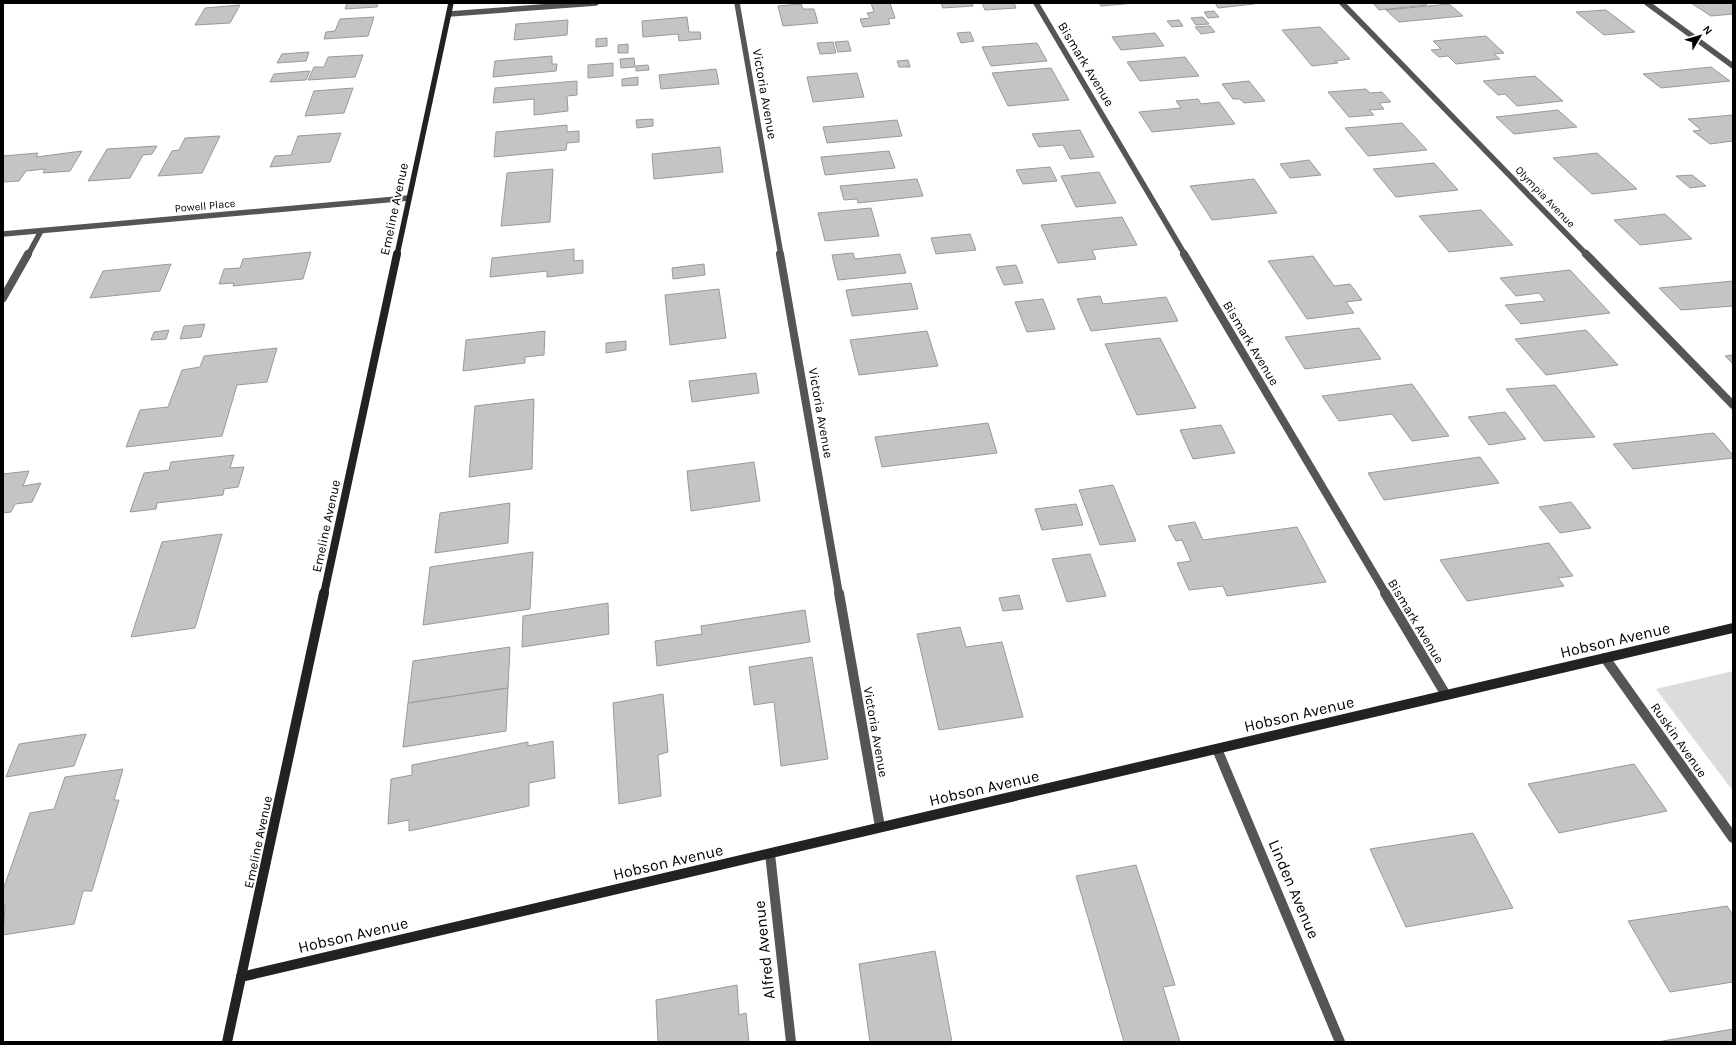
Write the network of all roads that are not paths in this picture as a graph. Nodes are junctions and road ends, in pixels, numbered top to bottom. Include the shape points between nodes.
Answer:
1 (451, 3) edge
2 (596, 3) edge
3 (737, 3) edge
4 (1036, 3) edge
5 (1342, 3) edge
6 (1647, 3) edge
7 (449, 14) junction
8 (1733, 66) edge
9 (408, 198) junction
10 (41, 231) junction
11 (3, 234) edge
12 (3, 298) edge
13 (1733, 405) edge
14 (1733, 628) edge
15 (1605, 658) junction
16 (1446, 695) junction
17 (1217, 749) junction
18 (880, 827) junction
19 (1733, 838) edge
20 (770, 854) junction
21 (241, 977) junction
22 (227, 1042) edge
23 (791, 1042) edge
24 (1340, 1042) edge

1 - 7 street, Emeline Avenue
2 - 7 street
3 - 18 street, Victoria Avenue
4 - 16 street, Bismark Avenue
5 - 13 street, Olympia Avenue
6 - 8 street
7 - 9 street, Emeline Avenue
9 - 10 street, Powell Place
9 - 21 street, Emeline Avenue
10 - 11 street, Powell Place
10 - 12 street
14 - 15 street, Hobson Avenue
15 - 16 street, Hobson Avenue
15 - 19 street, Ruskin Avenue
16 - 17 street, Hobson Avenue
17 - 18 street, Hobson Avenue
17 - 24 street, Linden Avenue
18 - 20 street, Hobson Avenue
20 - 21 street, Hobson Avenue
20 - 23 street, Alfred Avenue
21 - 22 street, Emeline Avenue

